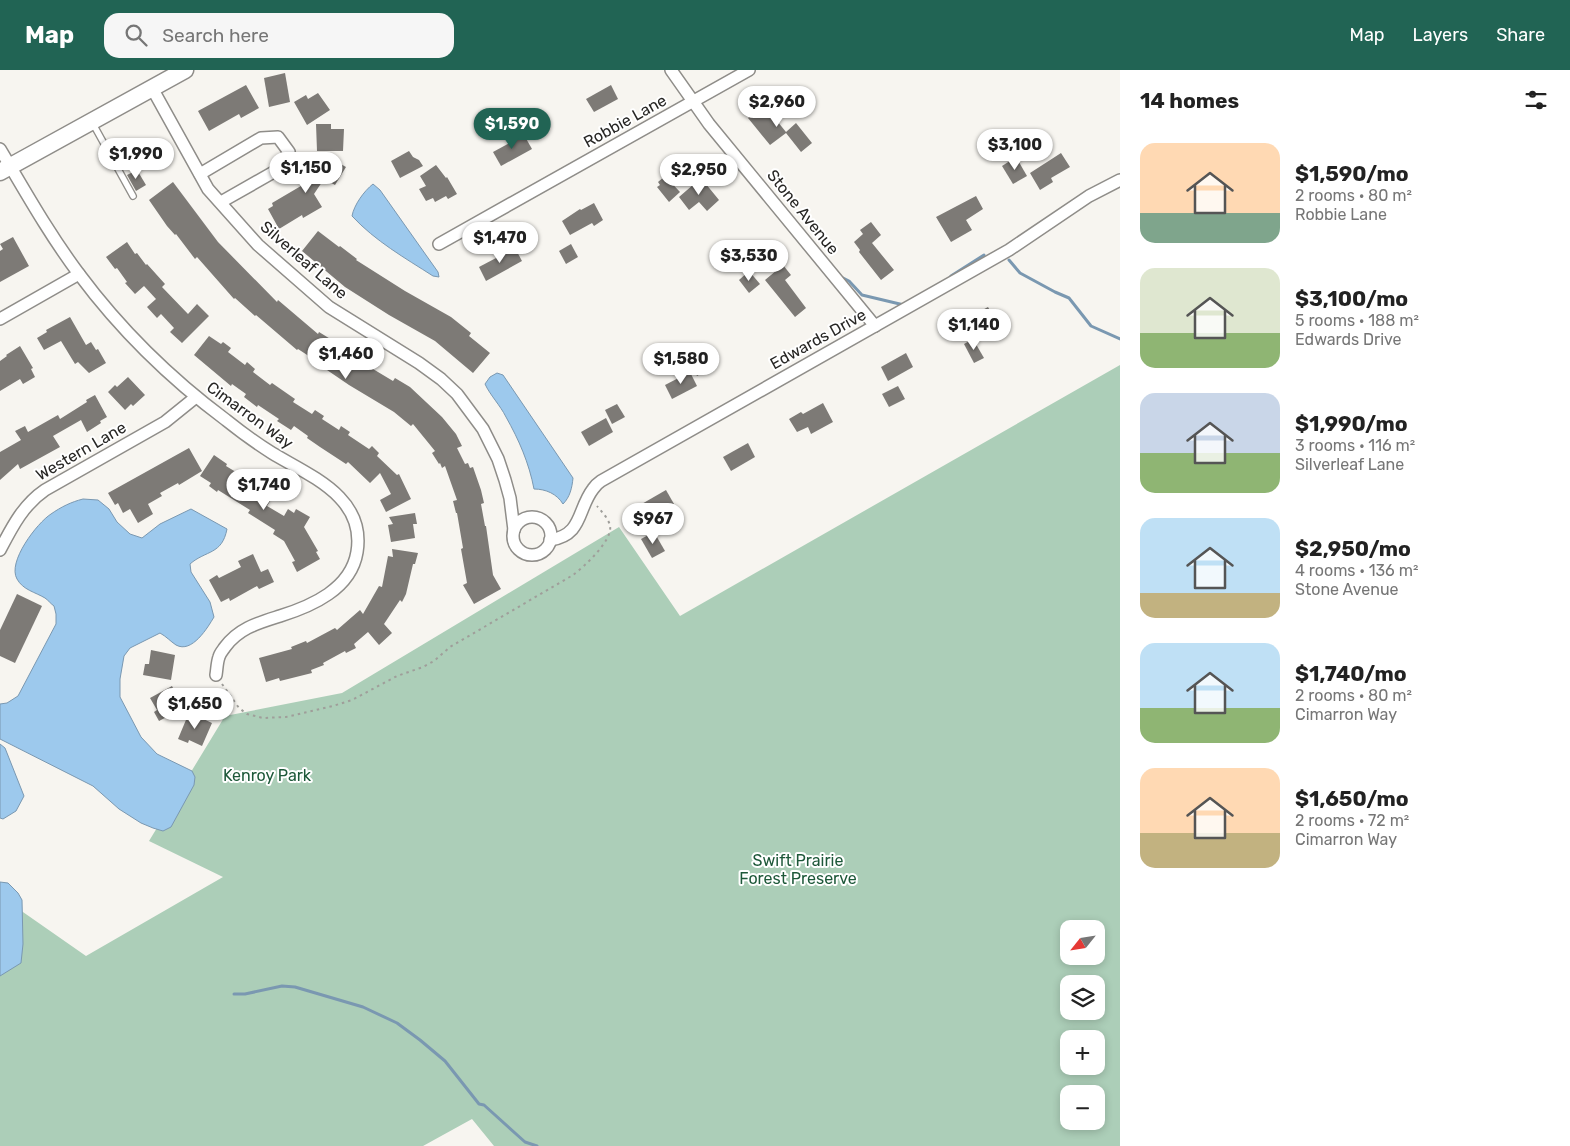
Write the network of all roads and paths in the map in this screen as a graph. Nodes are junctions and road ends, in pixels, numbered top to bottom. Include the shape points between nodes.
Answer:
1 (185, 70) edge
2 (671, 70) edge
3 (749, 70) edge
4 (152, 88) junction
5 (692, 102) junction
6 (92, 122) junction
7 (0, 149) edge
8 (5, 169) edge
9 (200, 174) junction
10 (1120, 180) edge
11 (133, 196) dead end
12 (221, 202) junction
13 (439, 244) dead end
14 (79, 274) junction
15 (0, 319) edge
16 (875, 326) junction
17 (196, 397) junction
18 (596, 504) dead end
19 (514, 530) junction
20 (550, 540) junction
21 (0, 550) edge
22 (216, 675) joint

1 - 4 street
2 - 5 street, Stone Avenue
3 - 5 street, Robbie Lane
4 - 6 street
4 - 9 street, Silverleaf Lane
5 - 13 street, Robbie Lane
5 - 16 street, Stone Avenue
6 - 8 street
6 - 11 lane
7 - 8 street, Cimarron Way
8 - 14 street, Cimarron Way
9 - 12 street, Silverleaf Lane via 208,189
9 - 12 street via 262,138 278,137 289,152 279,169
10 - 16 street, Edwards Drive via 1089,196 1009,250
12 - 19 street, Silverleaf Lane via 258,245 329,307 419,362 457,394 483,429 498,459 508,489
14 - 15 street
14 - 17 street, Cimarron Way via 140,344
16 - 20 street, Edwards Drive via 601,480 593,488 576,526 559,539
17 - 21 street, Western Lane via 165,422 35,496 21,512
17 - 22 street, Cimarron Way via 270,452 340,496 351,512 358,542 354,564 334,591 300,609 238,633 219,655
18 - 22 path via 610,525 610,535 574,575 450,647 434,661 396,676 352,700 286,717 262,718 239,708
19 - 20 street via 523,519 538,518 549,528
19 - 20 street, Silverleaf Lane via 515,545 520,551 533,556 546,549

